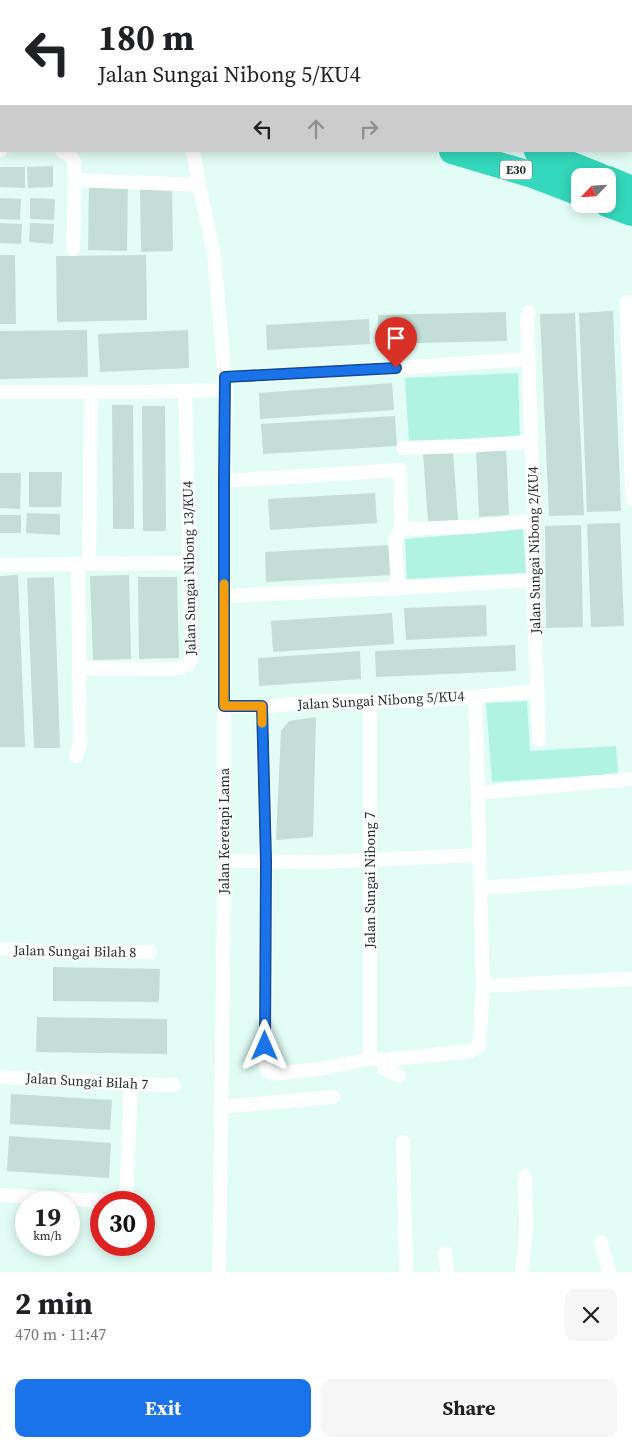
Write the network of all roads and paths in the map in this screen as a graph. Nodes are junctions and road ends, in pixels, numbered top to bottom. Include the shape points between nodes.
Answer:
1 (64, 152) edge
2 (193, 152) edge
3 (455, 152) edge
4 (540, 152) edge
5 (580, 168) edge
6 (75, 180) junction
7 (616, 182) edge
8 (199, 185) junction
9 (632, 189) edge
10 (571, 190) edge
11 (616, 207) edge
12 (632, 213) edge
13 (73, 249) dead end
14 (629, 302) edge
15 (529, 312) dead end
16 (528, 359) junction
17 (225, 383) junction
18 (186, 391) junction
19 (0, 392) edge
20 (91, 392) junction
21 (531, 442) junction
22 (403, 448) dead end
23 (224, 481) junction
24 (632, 499) edge
25 (534, 522) junction
26 (401, 529) junction
27 (190, 563) junction
28 (83, 564) junction
29 (0, 566) edge
30 (533, 580) junction
31 (398, 588) junction
32 (224, 596) junction
33 (80, 668) junction
34 (538, 691) junction
35 (475, 696) junction
36 (370, 702) junction
37 (224, 706) junction
38 (262, 706) junction
39 (539, 740) dead end
40 (76, 756) dead end
41 (632, 780) edge
42 (478, 793) junction
43 (479, 855) junction
44 (371, 860) junction
45 (224, 861) junction
46 (266, 861) junction
47 (632, 877) edge
48 (480, 888) junction
49 (0, 950) edge
50 (150, 952) dead end
51 (632, 979) edge
52 (483, 986) junction
53 (370, 1059) junction
54 (385, 1060) junction
55 (399, 1076) dead end
56 (0, 1077) edge
57 (131, 1084) junction
58 (174, 1085) dead end
59 (333, 1097) dead end
60 (221, 1107) junction
61 (403, 1142) dead end
62 (524, 1176) dead end
63 (0, 1196) edge
64 (601, 1242) dead end
65 (445, 1252) dead end
66 (219, 1272) edge
67 (406, 1272) edge
68 (447, 1272) edge
69 (522, 1272) edge
70 (609, 1272) edge

1 - 6 street via 74,161
2 - 8 street, Jalan Keretapi Lama
3 - 10 highway, E30
4 - 5 highway, E30
6 - 8 street
6 - 13 street
7 - 9 highway
8 - 17 street, Jalan Keretapi Lama via 214,254
11 - 12 highway
14 - 24 street
15 - 16 street, Jalan Sungai Nibong 2/KU4
16 - 17 street
16 - 21 street, Jalan Sungai Nibong 2/KU4
17 - 18 street
17 - 23 street, Jalan Keretapi Lama
18 - 20 street
18 - 27 street, Jalan Sungai Nibong 13/KU4
19 - 20 street
20 - 28 street
21 - 22 street
21 - 25 street, Jalan Sungai Nibong 2/KU4
23 - 26 street via 400,470
23 - 32 street, Jalan Keretapi Lama
25 - 26 street
25 - 30 street, Jalan Sungai Nibong 2/KU4
26 - 31 street via 395,539
27 - 28 street
27 - 33 street, Jalan Sungai Nibong 13/KU4 via 192,657 189,664 171,669
28 - 29 street
28 - 33 street
30 - 31 street
30 - 34 street, Jalan Sungai Nibong 2/KU4
31 - 32 street
32 - 37 street, Jalan Keretapi Lama
33 - 40 street via 80,745
34 - 35 street, Jalan Sungai Nibong 5/KU4
34 - 39 street, Jalan Sungai Nibong 2/KU4
35 - 36 street, Jalan Sungai Nibong 5/KU4
35 - 42 street
36 - 38 street, Jalan Sungai Nibong 5/KU4
36 - 44 street, Jalan Sungai Nibong 7
37 - 38 street, Jalan Sungai Nibong 5/KU4
37 - 45 street, Jalan Keretapi Lama
38 - 46 street
41 - 42 street
42 - 43 street
43 - 44 street
43 - 48 street
44 - 46 street
44 - 53 street, Jalan Sungai Nibong 7
45 - 46 street
45 - 60 street, Jalan Keretapi Lama
46 - 53 street via 267,1071 273,1074 319,1069
47 - 48 street
48 - 52 street
49 - 50 street, Jalan Sungai Bilah 8
51 - 52 street
52 - 54 street via 479,1046 470,1052
53 - 54 street
54 - 55 street via 385,1069
56 - 57 street, Jalan Sungai Bilah 7
57 - 58 street, Jalan Sungai Bilah 7
57 - 63 street via 126,1198 120,1202
59 - 60 street
60 - 66 street, Jalan Keretapi Lama
61 - 67 street
62 - 69 street via 526,1232
64 - 70 street
65 - 68 street

